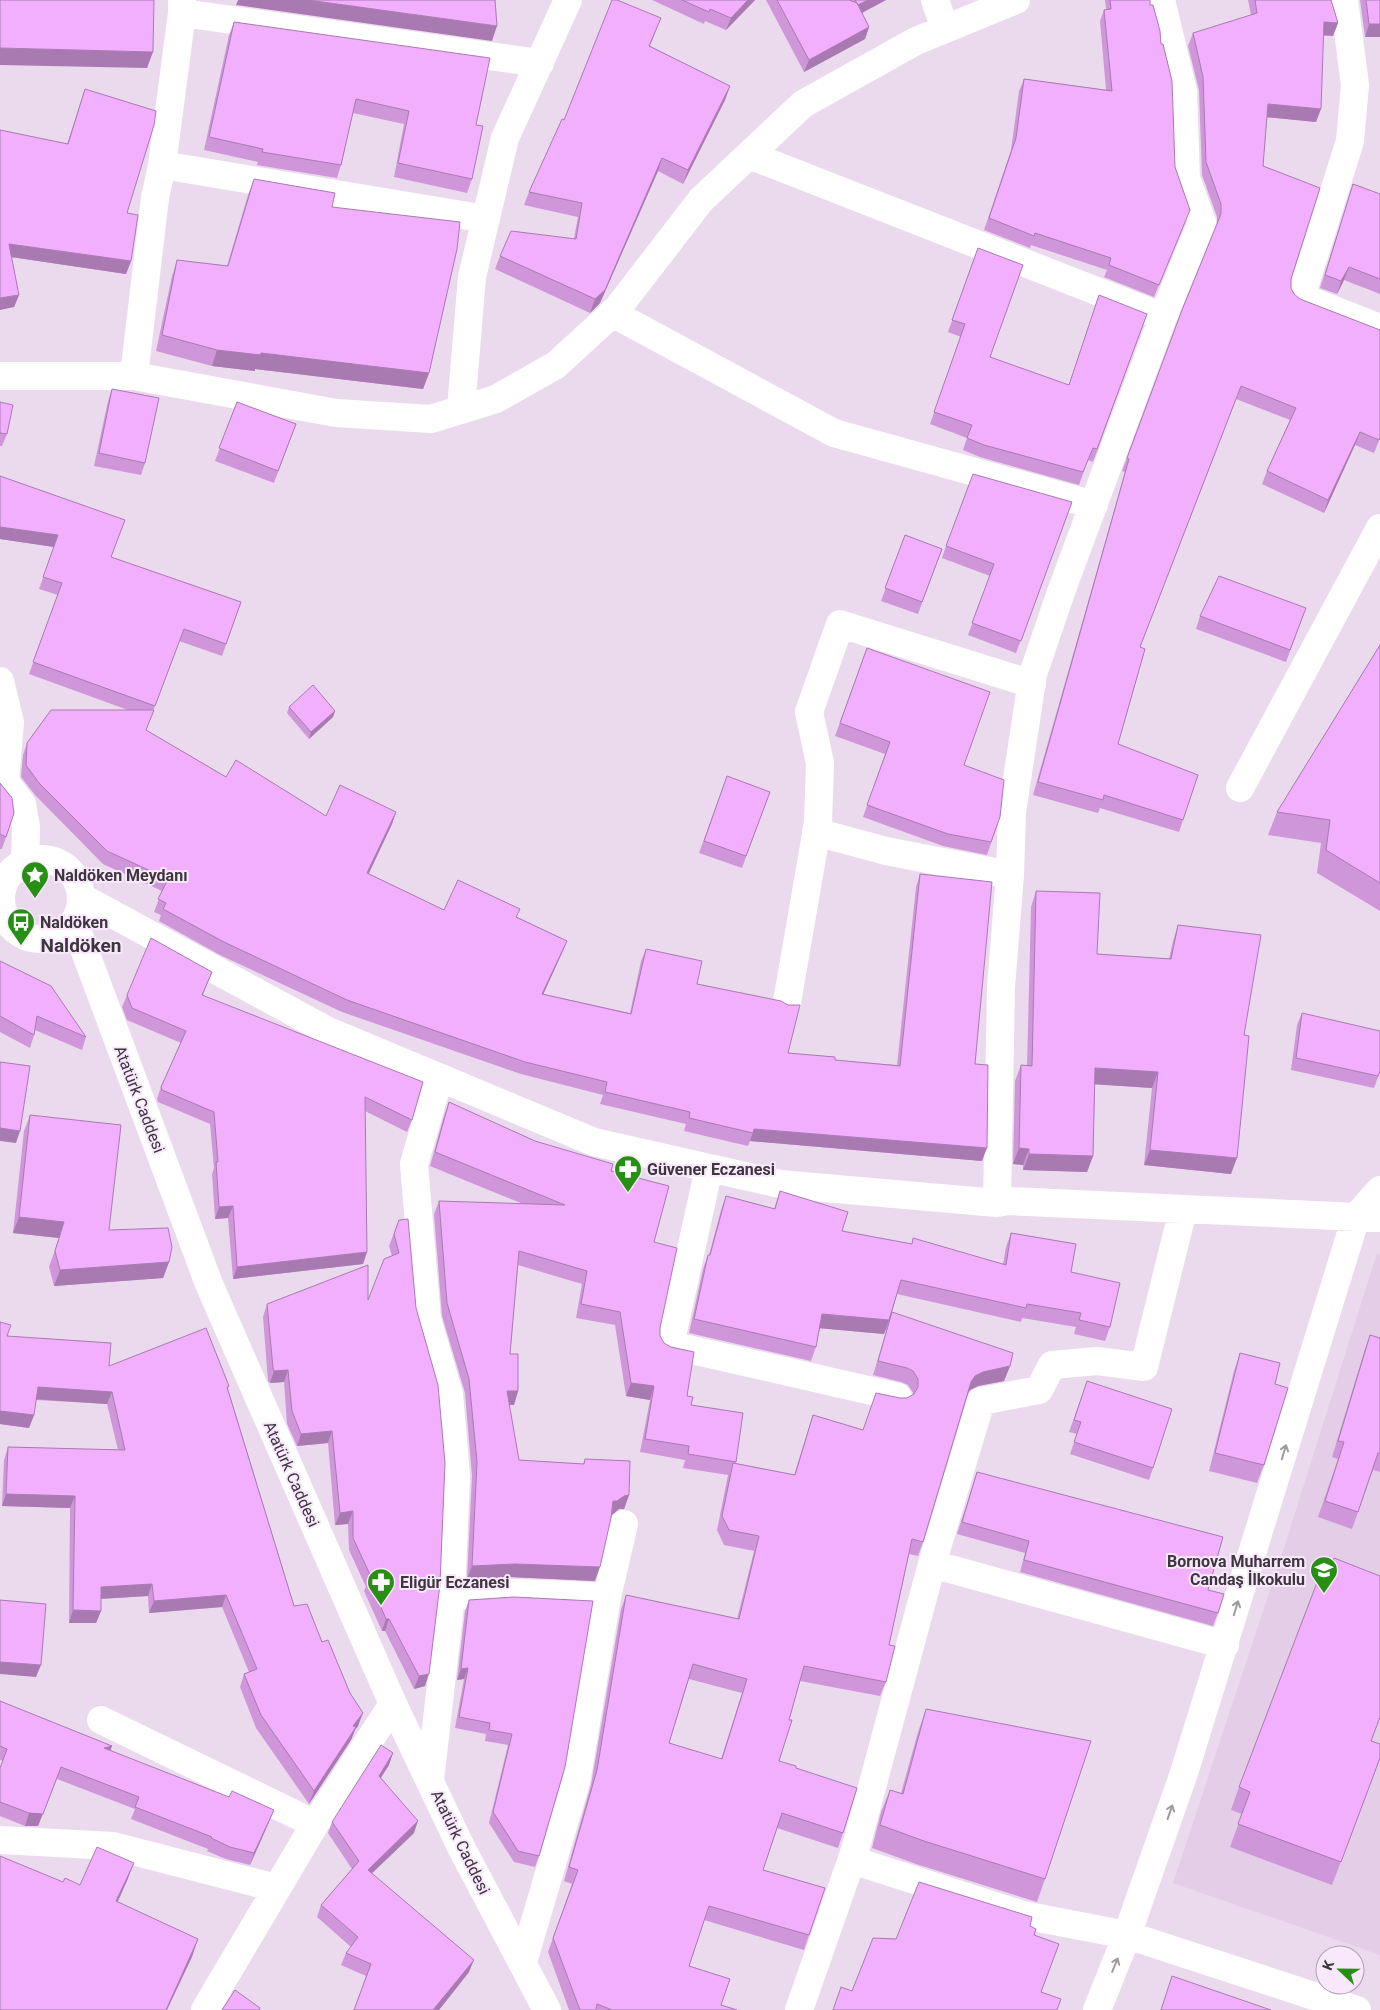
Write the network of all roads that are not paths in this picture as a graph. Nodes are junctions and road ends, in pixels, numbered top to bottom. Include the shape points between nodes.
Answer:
1 (568, 0) edge
2 (936, 0) edge
3 (1016, 0) edge
4 (1161, 0) edge
5 (1344, 0) edge
6 (182, 6) edge
7 (945, 29) junction
8 (540, 62) junction
9 (749, 155) junction
10 (162, 165) junction
11 (486, 220) junction
12 (612, 313) junction
13 (1163, 317) junction
14 (1380, 328) edge
15 (0, 376) edge
16 (134, 376) junction
17 (461, 409) junction
18 (1094, 505) junction
19 (1380, 528) edge
20 (0, 681) edge
21 (1032, 684) junction
22 (2, 782) edge
23 (1240, 788) dead end
24 (816, 832) junction
25 (25, 862) junction
26 (1010, 875) junction
27 (78, 909) junction
28 (2, 916) edge
29 (787, 1002) edge
30 (439, 1078) junction
31 (709, 1168) junction
32 (1380, 1190) edge
33 (997, 1203) junction
34 (1183, 1210) junction
35 (1368, 1218) edge
36 (898, 1397) edge
37 (624, 1524) dead end
38 (932, 1564) junction
39 (451, 1597) junction
40 (607, 1597) junction
41 (1225, 1645) junction
42 (393, 1704) junction
43 (101, 1720) dead end
44 (430, 1780) junction
45 (315, 1824) junction
46 (0, 1840) edge
47 (852, 1860) junction
48 (276, 1888) junction
49 (1127, 1935) junction
50 (523, 1962) junction
51 (205, 2010) edge
52 (547, 2010) edge
53 (799, 2010) edge
54 (1096, 2010) edge
55 (1357, 2010) edge

1 - 8 street
2 - 7 street
3 - 7 street
4 - 13 street via 1183,91 1186,178 1202,222
5 - 14 street via 1355,85 1350,141 1300,297
6 - 8 street
6 - 10 street
7 - 9 street via 804,104
8 - 11 street via 505,138
9 - 12 street via 701,200
9 - 13 street
10 - 11 street
10 - 16 street via 155,198
11 - 17 street via 472,277
12 - 17 street via 556,365 496,399
12 - 18 street via 834,433
13 - 18 street
15 - 16 street
16 - 17 street via 336,413 430,419
18 - 21 street
19 - 23 street
20 - 22 street via 10,722
21 - 24 street via 840,624 809,712 820,763
21 - 26 street via 1012,812
22 - 25 street via 22,804 26,827
24 - 26 street via 886,851
24 - 29 street
25 - 27 street, Atatürk Caddesi via 38,859 62,864 75,879
25 - 28 street via 6,878 0,902
26 - 33 street via 1001,987
27 - 28 street via 66,931 43,939 19,933
27 - 30 street via 328,1031
27 - 42 street, Atatürk Caddesi via 209,1284
30 - 31 street via 594,1142
30 - 39 street via 414,1164 427,1319 449,1394 456,1475
31 - 33 street via 780,1184
31 - 36 street via 670,1345
32 - 35 street
33 - 34 street
34 - 35 street
34 - 38 street via 1144,1367 1097,1361 1052,1365 1039,1390 981,1401
41 -> 35 street
37 - 40 street
38 - 41 street
38 - 47 street
39 - 40 street via 521,1593
39 - 44 street
40 - 50 street via 576,1782
49 -> 41 street
42 - 44 street, Atatürk Caddesi
42 - 45 street
43 - 45 street
44 - 50 street, Atatürk Caddesi via 461,1847
45 - 48 street
46 - 48 street via 113,1846
47 - 49 street via 1022,1915
47 - 53 street
48 - 51 street
54 -> 49 street
49 - 55 street
50 - 52 street, Atatürk Caddesi

